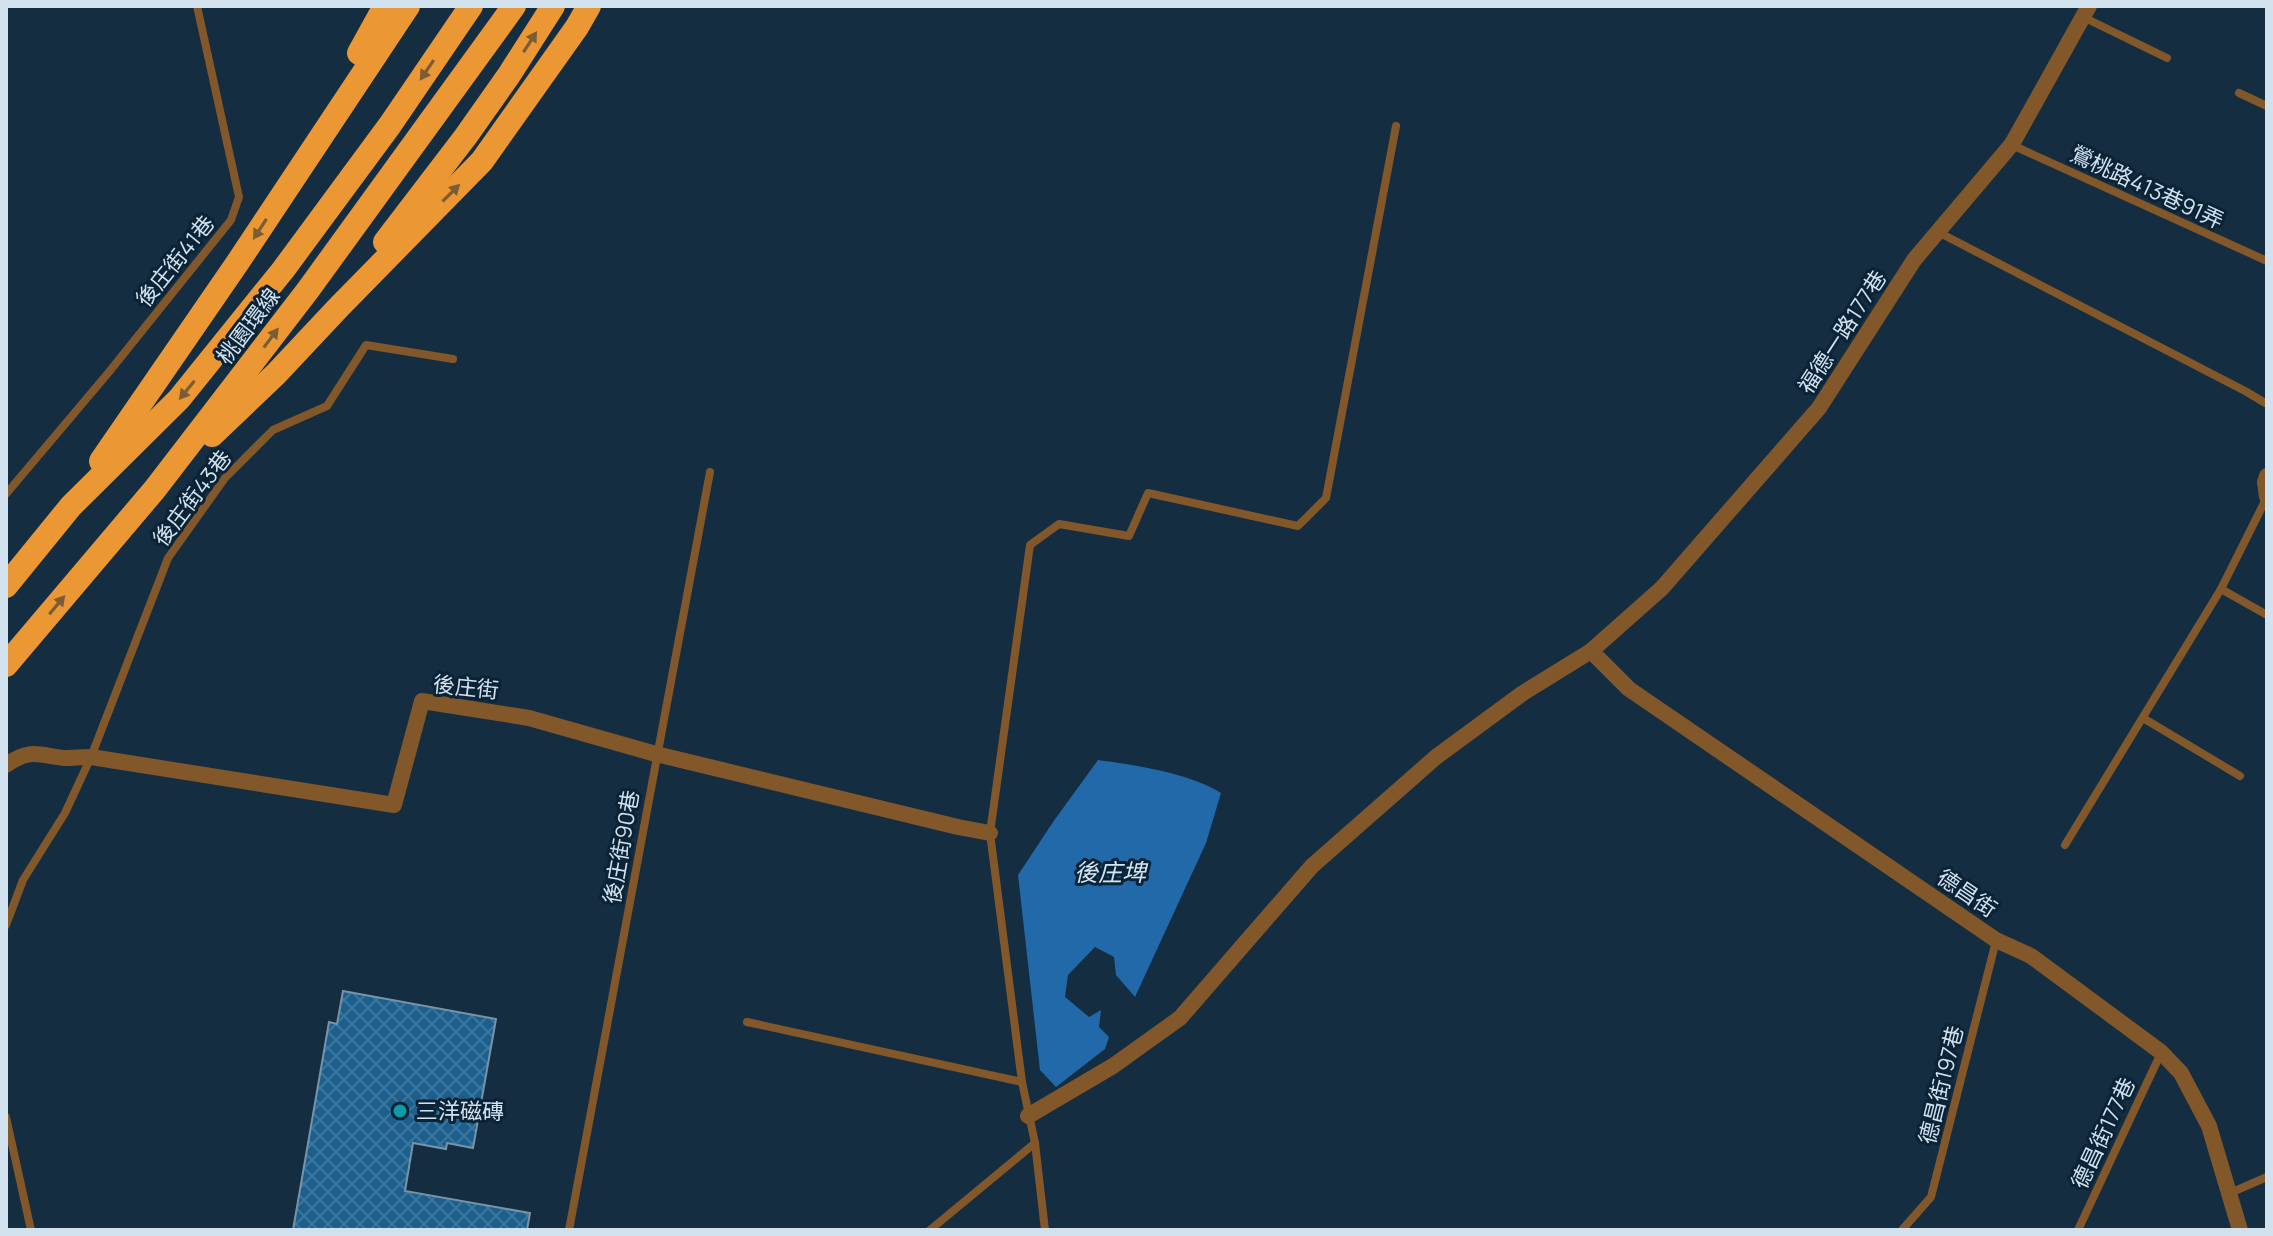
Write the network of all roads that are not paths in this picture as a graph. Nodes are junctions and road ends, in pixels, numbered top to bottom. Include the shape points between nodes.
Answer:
1 (197, 6) edge
2 (385, 6) edge
3 (408, 6) edge
4 (471, 6) edge
5 (514, 6) edge
6 (553, 6) edge
7 (589, 6) edge
8 (2086, 11) edge
9 (2167, 58) dead end
10 (2239, 93) dead end
11 (2267, 106) edge
12 (1396, 126) dead end
13 (2012, 144) junction
14 (302, 164) junction
15 (1938, 232) junction
16 (2267, 261) edge
17 (337, 309) junction
18 (453, 359) dead end
19 (2267, 404) edge
20 (710, 472) dead end
21 (2267, 476) edge
22 (155, 489) junction
23 (6, 494) edge
24 (2267, 497) edge
25 (71, 506) junction
26 (6, 586) edge
27 (2221, 589) junction
28 (2267, 615) edge
29 (1591, 651) junction
30 (6, 665) edge
31 (2143, 718) junction
32 (656, 754) junction
33 (91, 757) junction
34 (6, 765) edge
35 (2240, 776) dead end
36 (990, 833) junction
37 (2065, 845) dead end
38 (6, 925) edge
39 (1996, 940) junction
40 (747, 1022) dead end
41 (2161, 1052) junction
42 (1022, 1082) junction
43 (1028, 1116) junction
44 (6, 1117) edge
45 (1035, 1143) junction
46 (2267, 1177) edge
47 (2230, 1193) junction
48 (31, 1230) edge
49 (569, 1230) edge
50 (930, 1230) edge
51 (1045, 1230) edge
52 (1902, 1230) edge
53 (2078, 1230) edge
54 (2240, 1230) edge

1 - 23 lane, 後庄街41巷 via 239,197 231,220
2 - 14 highway
3 - 14 highway
4 -> 25 highway, 桃園環線 via 274,281 179,399
22 -> 5 highway, 桃園環線 via 308,290
17 -> 6 highway via 466,136
17 -> 7 highway via 482,161
8 - 9 lane
8 - 13 street, 福德一路177巷
10 - 11 lane
12 - 36 lane via 1326,498 1298,526 1148,493 1129,536 1059,524 1030,545
13 - 15 street, 福德一路177巷
13 - 16 lane, 鶯桃路413巷91弄
14 -> 25 highway
15 - 19 lane
15 - 29 street, 福德一路177巷 via 1914,260 1819,408 1662,588
17 - 22 highway
18 - 33 lane, 後庄街43巷 via 366,345 327,406 273,430 225,478 168,558
20 - 32 lane, 後庄街90巷
21 - 24 street
30 -> 22 highway, 桃園環線
24 - 27 lane
25 - 26 highway, 桃園環線
27 - 28 lane
27 - 31 lane
29 - 39 street, 德昌街 via 1629,689
29 - 43 street, 福德一路177巷 via 1436,757 1312,866 1180,1018 1113,1066
31 - 35 lane
31 - 37 lane
32 - 33 street, 後庄街 via 529,718 422,701 394,805
32 - 36 street, 後庄街
32 - 49 lane, 後庄街90巷
33 - 34 street, 後庄街 via 39,752
33 - 38 lane via 65,813 23,880
36 - 42 lane
39 - 41 street, 德昌街 via 2031,956
39 - 52 lane, 德昌街197巷 via 1931,1197
40 - 42 lane
41 - 47 street, 德昌街 via 2181,1073 2209,1126
41 - 53 lane, 德昌街177巷
42 - 43 lane
43 - 45 lane
44 - 48 lane
45 - 50 lane
45 - 51 lane
46 - 47 lane
47 - 54 street, 德昌街

